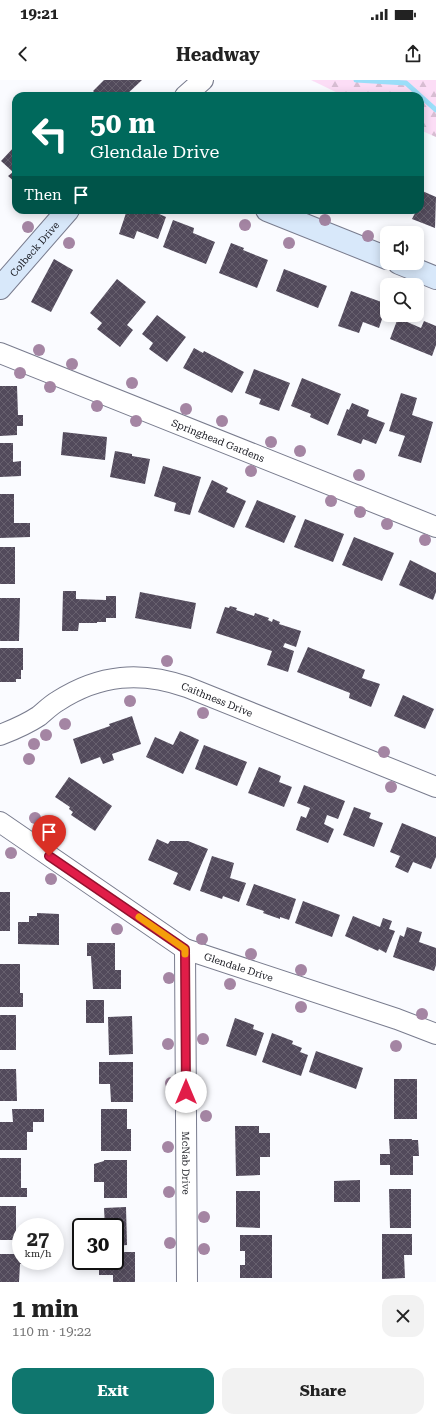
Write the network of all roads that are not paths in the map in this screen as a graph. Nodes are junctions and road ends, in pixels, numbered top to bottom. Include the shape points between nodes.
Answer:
1 (203, 80) edge
2 (190, 92) edge
3 (65, 214) edge
4 (277, 214) edge
5 (380, 255) edge
6 (416, 270) edge
7 (436, 278) edge
8 (0, 288) edge
9 (0, 353) edge
10 (436, 528) edge
11 (0, 735) edge
12 (436, 787) edge
13 (0, 822) edge
14 (185, 949) junction
15 (436, 1034) edge
16 (187, 1282) edge

1 - 2 street
3 - 8 street, Colbeck Drive
4 - 5 street
6 - 7 street
9 - 10 street, Springhead Gardens
11 - 12 street, Caithness Drive via 38,717 73,691 110,678 149,677 187,687
13 - 14 street, Glendale Drive
14 - 15 street, Glendale Drive
14 - 16 street, McNab Drive

